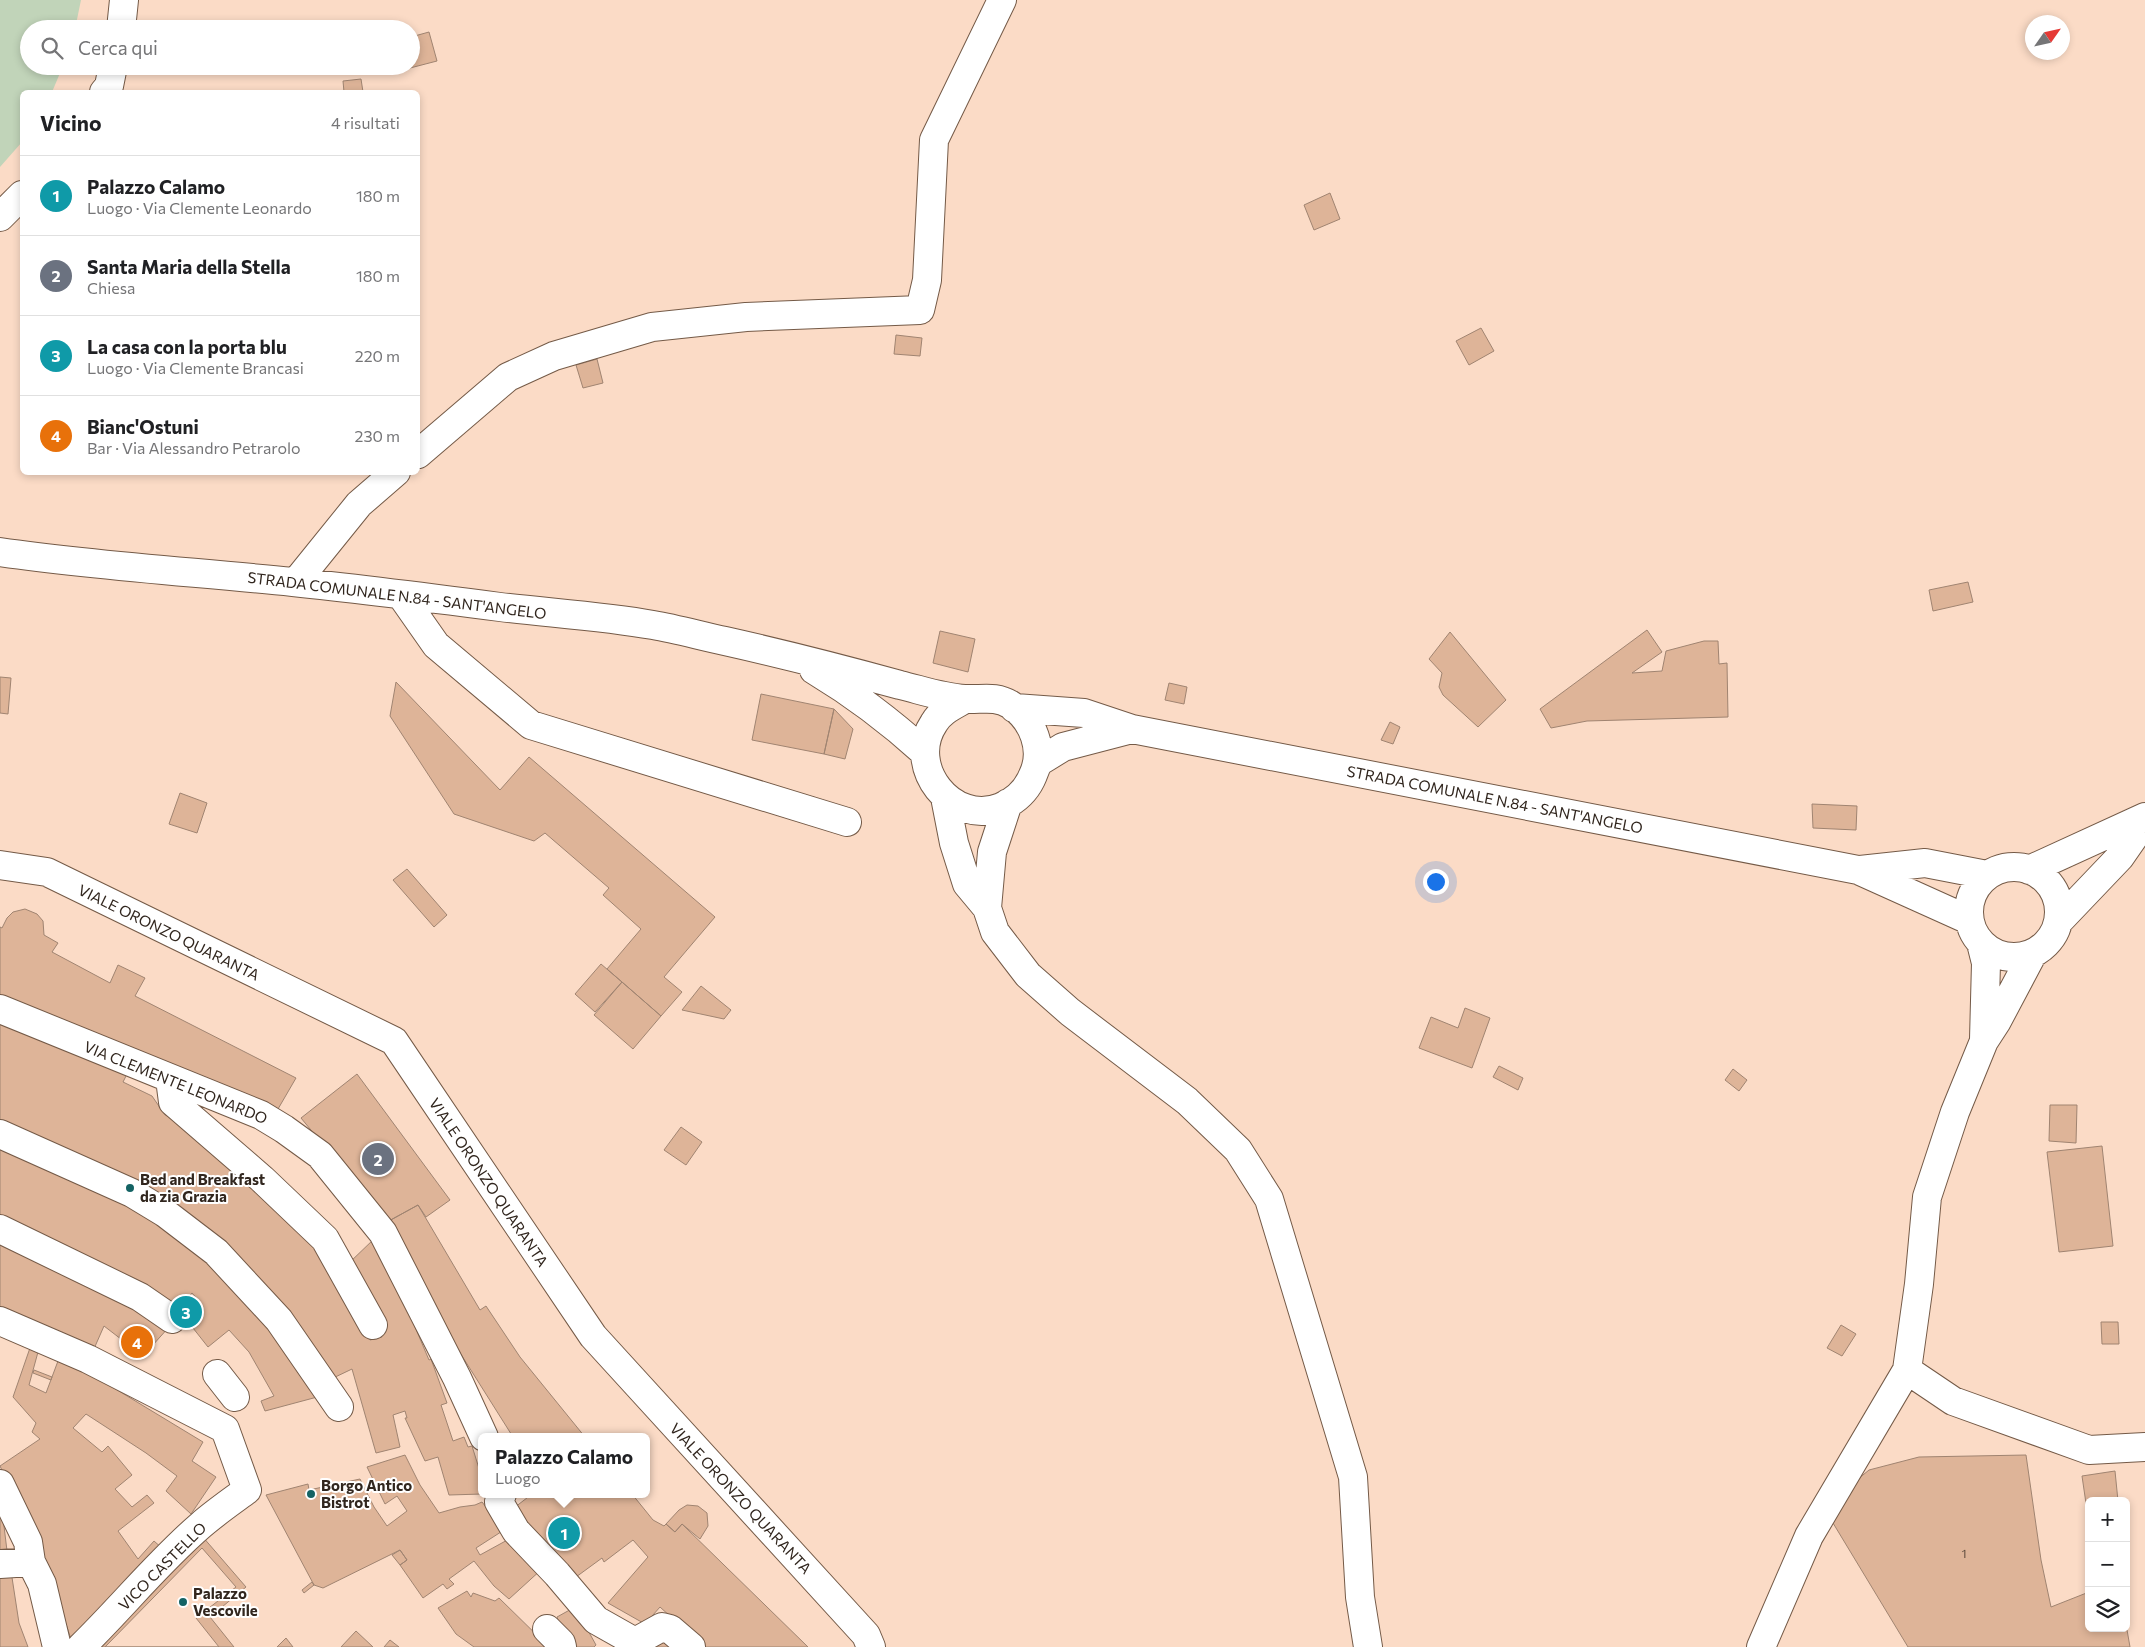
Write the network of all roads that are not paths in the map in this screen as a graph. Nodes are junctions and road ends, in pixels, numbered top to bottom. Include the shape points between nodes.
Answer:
1 (124, 0) edge
2 (1002, 0) edge
3 (122, 20) edge
4 (111, 75) edge
5 (106, 90) edge
6 (20, 197) edge
7 (0, 217) edge
8 (420, 452) edge
9 (393, 475) edge
10 (0, 552) edge
11 (296, 582) junction
12 (401, 595) junction
13 (791, 656) junction
14 (965, 699) junction
15 (1014, 708) junction
16 (1132, 729) junction
17 (925, 753) junction
18 (1037, 763) junction
19 (944, 797) junction
20 (1008, 803) junction
21 (2145, 817) edge
22 (2145, 821) edge
23 (847, 822) dead end
24 (0, 865) edge
25 (1858, 870) junction
26 (2029, 870) junction
27 (1987, 875) junction
28 (987, 908) junction
29 (2058, 922) junction
30 (1975, 932) junction
31 (2033, 953) junction
32 (0, 1009) edge
33 (1984, 1041) junction
34 (170, 1079) junction
35 (0, 1134) edge
36 (0, 1229) edge
37 (172, 1319) dead end
38 (0, 1321) edge
39 (373, 1325) dead end
40 (1907, 1370) junction
41 (217, 1374) dead end
42 (235, 1398) dead end
43 (339, 1407) dead end
44 (482, 1433) edge
45 (2145, 1447) edge
46 (0, 1484) edge
47 (500, 1498) edge
48 (31, 1562) junction
49 (0, 1564) edge
50 (56, 1647) edge
51 (81, 1647) edge
52 (691, 1647) edge
53 (871, 1647) edge
54 (1368, 1647) edge
55 (1761, 1647) edge

1 - 3 street
2 - 8 street via 934,140 927,280 920,310 746,317 652,327 554,356 508,377
4 - 5 street
6 - 7 street
9 - 11 street via 359,504
10 - 11 street, STRADA COMUNALE N.84 - SANT'ANGELO
11 - 12 street, STRADA COMUNALE N.84 - SANT'ANGELO
12 - 13 street, STRADA COMUNALE N.84 - SANT'ANGELO via 652,624
12 - 23 street via 436,645 531,725
13 - 14 street, STRADA COMUNALE N.84 - SANT'ANGELO
13 - 17 street, STRADA COMUNALE N.84 - SANT'ANGELO via 842,686
14 - 15 street via 987,697 1009,703
14 - 17 street via 945,710 932,724
15 - 16 street, STRADA COMUNALE N.84 - SANT'ANGELO via 1084,713
15 - 18 street via 1026,718 1036,738
16 - 18 street, STRADA COMUNALE N.84 - SANT'ANGELO via 1063,747
16 - 25 street, STRADA COMUNALE N.84 - SANT'ANGELO
17 - 19 street via 932,782
18 - 20 street via 1026,788
19 - 20 street via 962,807 981,811
19 - 28 street via 967,884
20 - 28 street via 992,852
21 - 26 street
22 - 29 street via 2120,857
24 - 53 street, VIALE ORONZO QUARANTA via 47,872 394,1041 593,1336 860,1628
25 - 27 street, STRADA COMUNALE N.84 - SANT'ANGELO via 1925,863
25 - 30 street, STRADA COMUNALE N.84 - SANT'ANGELO
26 - 27 street via 2020,866 2000,868
26 - 29 street via 2038,873 2052,887 2059,904
27 - 30 street via 1972,894
28 - 54 street via 995,932 1028,975 1070,1012 1188,1102 1238,1150 1268,1199 1353,1477 1360,1597
29 - 31 street via 2051,938
30 - 31 street via 2003,956 2021,957
30 - 33 street via 1986,963
31 - 33 street
32 - 34 street, VIA CLEMENTE LEONARDO
33 - 40 street via 1955,1112 1927,1197
34 - 39 street via 173,1102 325,1239
34 - 44 street, VIA CLEMENTE LEONARDO via 274,1122 320,1155 383,1233
35 - 43 street via 132,1192 216,1252 279,1320
36 - 37 street via 140,1297
38 - 51 street, VICO CASTELLO via 88,1359 225,1429 247,1490 190,1535
40 - 45 street via 1953,1402 2089,1450
40 - 55 street via 1809,1536
41 - 42 street
46 - 48 street via 28,1542
47 - 52 street via 499,1502 516,1531 596,1620 635,1642 662,1626
48 - 49 street
48 - 50 street via 42,1584

